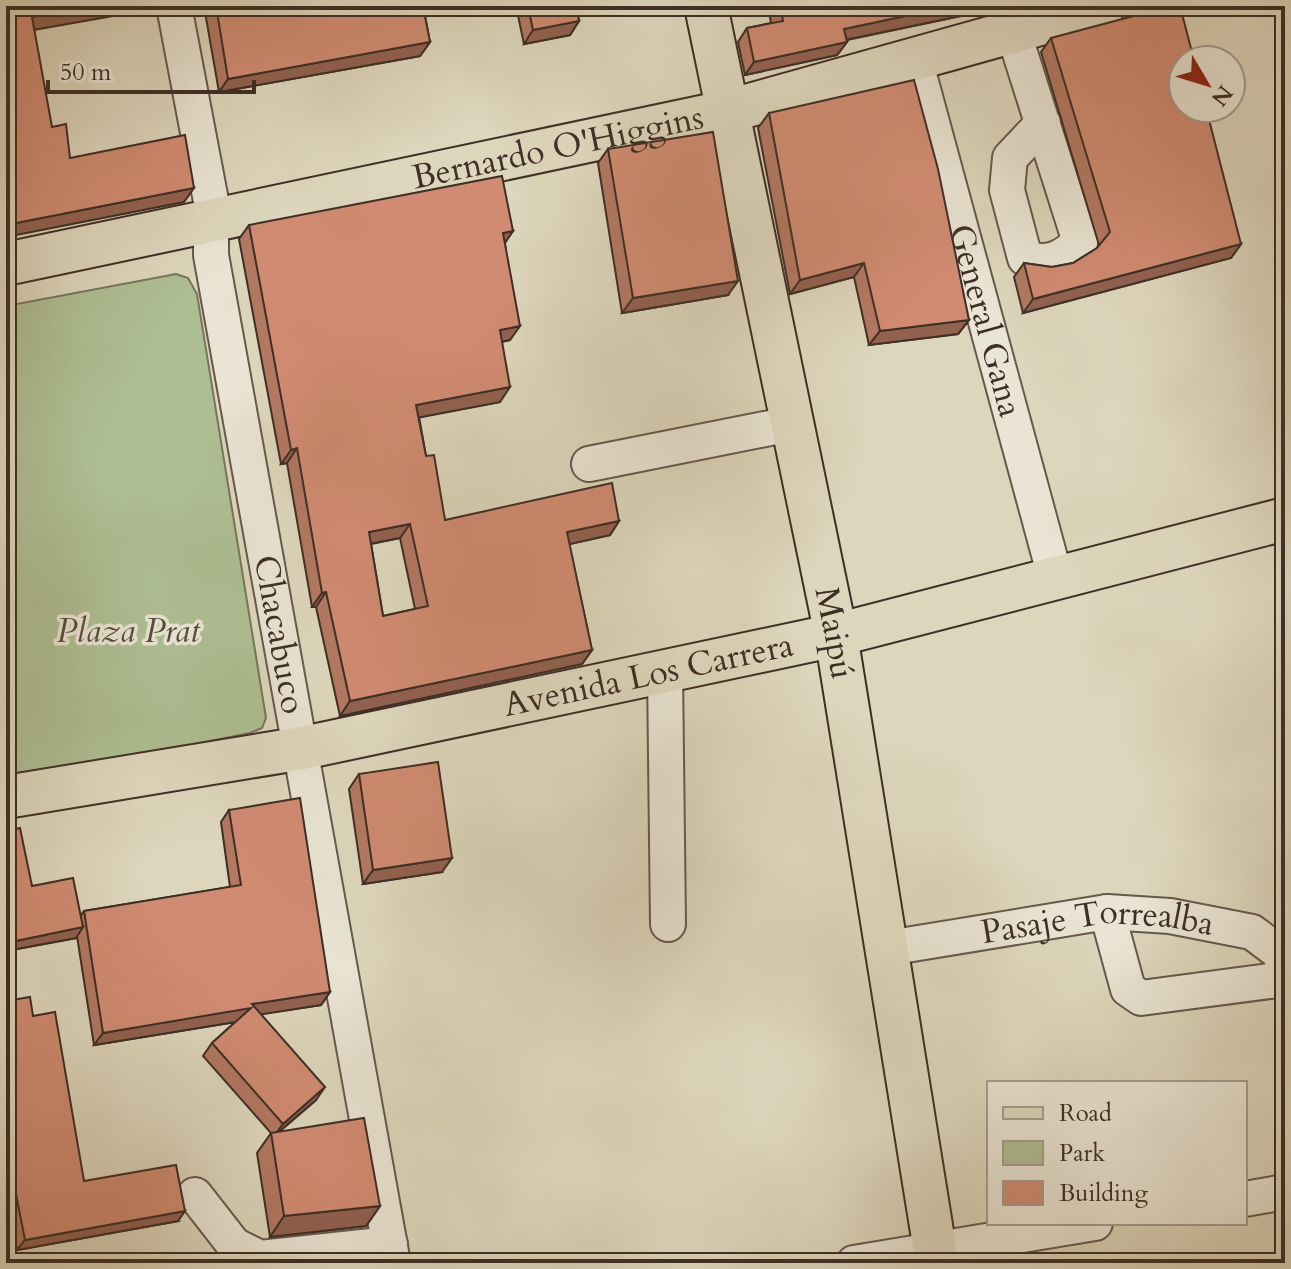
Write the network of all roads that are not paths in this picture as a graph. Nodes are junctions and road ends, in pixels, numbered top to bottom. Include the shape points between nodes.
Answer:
1 (174, 6) edge
2 (706, 6) edge
3 (1104, 6) edge
4 (1013, 31) junction
5 (915, 60) junction
6 (725, 112) junction
7 (1043, 123) dead end
8 (211, 222) junction
9 (6, 264) edge
10 (790, 424) junction
11 (589, 464) dead end
12 (1285, 519) edge
13 (1056, 580) junction
14 (836, 635) junction
15 (665, 671) junction
16 (303, 748) junction
17 (6, 797) edge
18 (1107, 912) junction
19 (668, 924) dead end
20 (888, 948) junction
21 (1285, 972) edge
22 (1285, 979) edge
23 (1285, 1192) edge
24 (195, 1195) dead end
25 (1247, 1199) edge
26 (1085, 1225) edge
27 (392, 1254) edge
28 (937, 1256) edge
29 (854, 1263) edge

1 - 8 street, Chacabuco
2 - 6 main road, Maipú
3 - 4 main road, Bernardo O'Higgins
4 - 5 main road, Bernardo O'Higgins
4 - 7 street
5 - 6 main road, Bernardo O'Higgins
5 - 13 street, General Gana
6 - 8 main road, Bernardo O'Higgins
6 - 10 main road, Maipú
8 - 9 main road, Bernardo O'Higgins
8 - 16 street, Chacabuco via 211,255
10 - 11 street
10 - 14 main road, Maipú
12 - 13 main road, Avenida Los Carrera
13 - 14 main road, Avenida Los Carrera
14 - 15 main road, Avenida Los Carrera
14 - 20 main road, Maipú
15 - 16 main road, Avenida Los Carrera
15 - 19 street
16 - 17 main road, Avenida Los Carrera
16 - 27 street, Chacabuco
18 - 20 street, Pasaje Torrealba
18 - 21 street, Pasaje Torrealba via 1170,916 1252,932 1280,953
18 - 22 street via 1128,989 1141,998
20 - 28 main road, Maipú
23 - 25 street
24 - 27 street via 234,1245 260,1258
26 - 28 street
28 - 29 street

